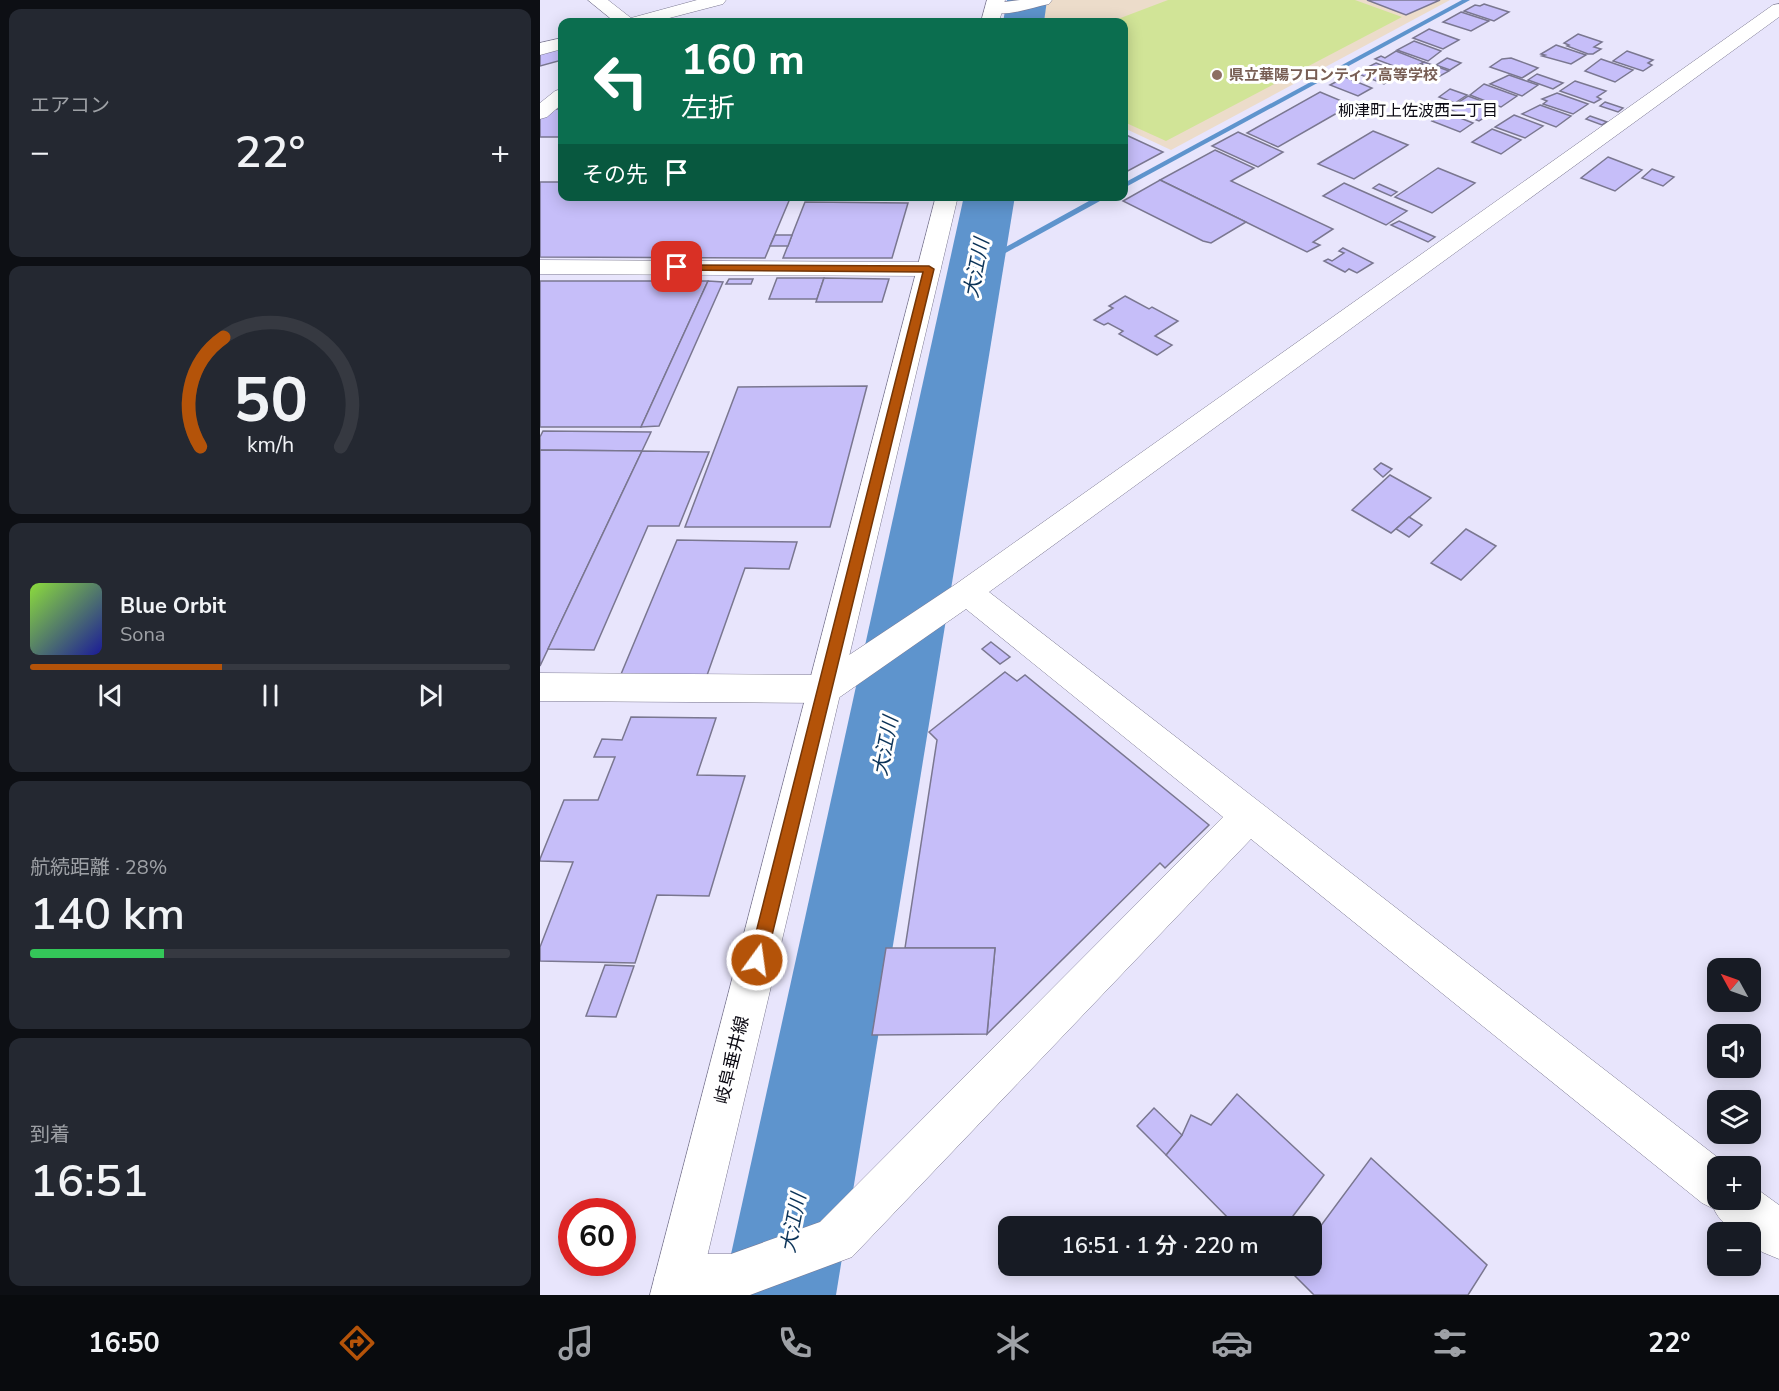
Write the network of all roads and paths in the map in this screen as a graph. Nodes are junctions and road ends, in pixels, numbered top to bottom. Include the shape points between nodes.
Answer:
1 (597, 0) edge
2 (660, 0) edge
3 (717, 0) edge
4 (1038, 1) edge
5 (1779, 9) edge
6 (997, 10) edge
7 (628, 18) edge
8 (640, 18) edge
9 (650, 18) edge
10 (558, 44) edge
11 (540, 49) edge
12 (558, 98) edge
13 (540, 113) edge
14 (946, 201) edge
15 (540, 267) edge
16 (929, 269) junction
17 (967, 592) junction
18 (540, 687) edge
19 (825, 689) junction
20 (1248, 817) junction
21 (1707, 1178) edge
22 (1747, 1210) edge
23 (1779, 1235) edge
24 (676, 1286) edge

1 - 7 street
2 - 8 street
3 - 9 street
4 - 6 street
5 - 17 street
10 - 11 street
12 - 13 street
14 - 16 street, 岐阜垂井線
15 - 16 street
16 - 19 street, 岐阜垂井線
17 - 19 street
17 - 20 street
18 - 19 street
19 - 24 street, 岐阜垂井線
20 - 21 street
20 - 24 street via 835,1240 731,1278
22 - 23 street

